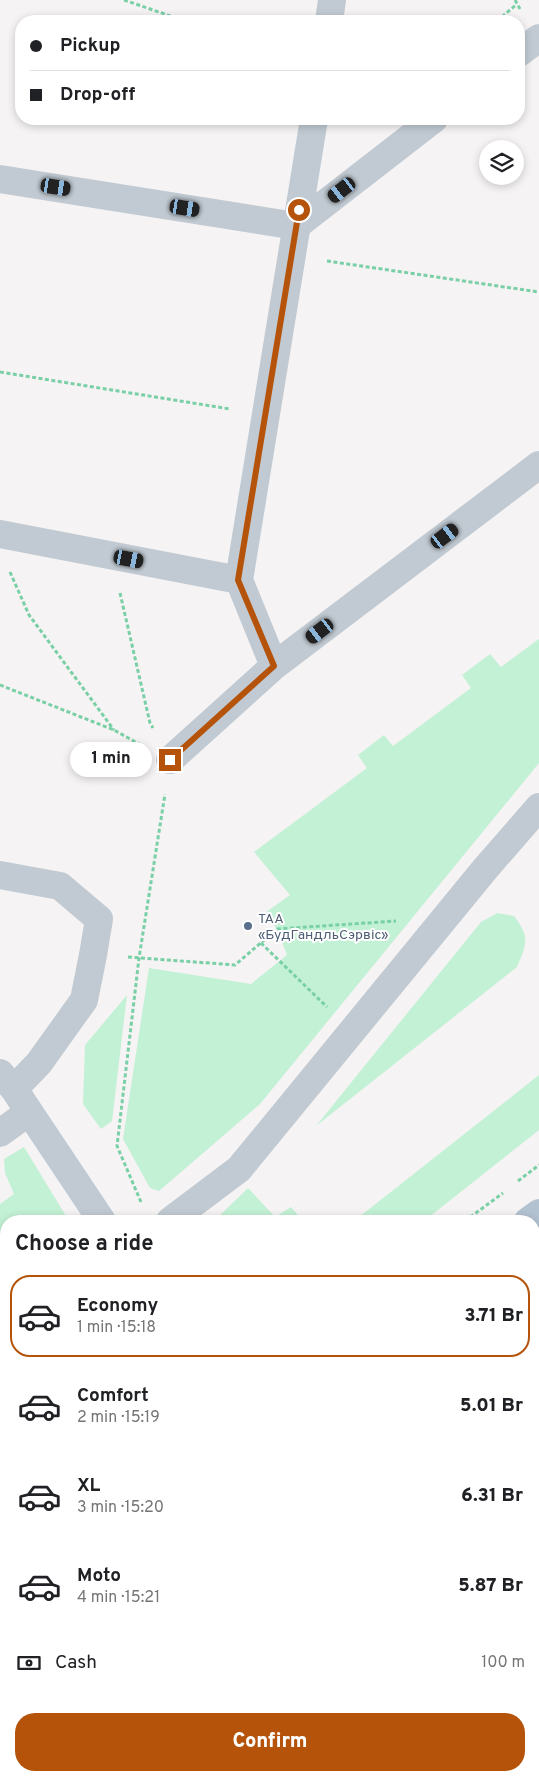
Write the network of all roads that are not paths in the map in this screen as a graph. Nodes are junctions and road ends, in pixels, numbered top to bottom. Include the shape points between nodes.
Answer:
1 (332, 0) edge
2 (330, 15) edge
3 (539, 38) edge
4 (525, 48) edge
5 (313, 125) edge
6 (426, 125) edge
7 (0, 178) edge
8 (296, 226) junction
9 (539, 465) edge
10 (0, 534) edge
11 (238, 580) junction
12 (274, 666) junction
13 (170, 760) road end
14 (539, 807) edge
15 (0, 875) edge
16 (7, 1081) edge
17 (29, 1112) junction
18 (0, 1133) edge
19 (98, 1215) edge
20 (178, 1215) edge

1 - 2 lane
3 - 4 lane
5 - 8 lane
6 - 8 lane
7 - 8 lane
8 - 11 lane
9 - 12 lane
10 - 11 lane
11 - 12 lane
12 - 13 lane
14 - 20 lane via 239,1169
15 - 16 lane via 60,886 98,919 84,1000 39,1062
16 - 17 lane
17 - 18 lane
17 - 19 lane

